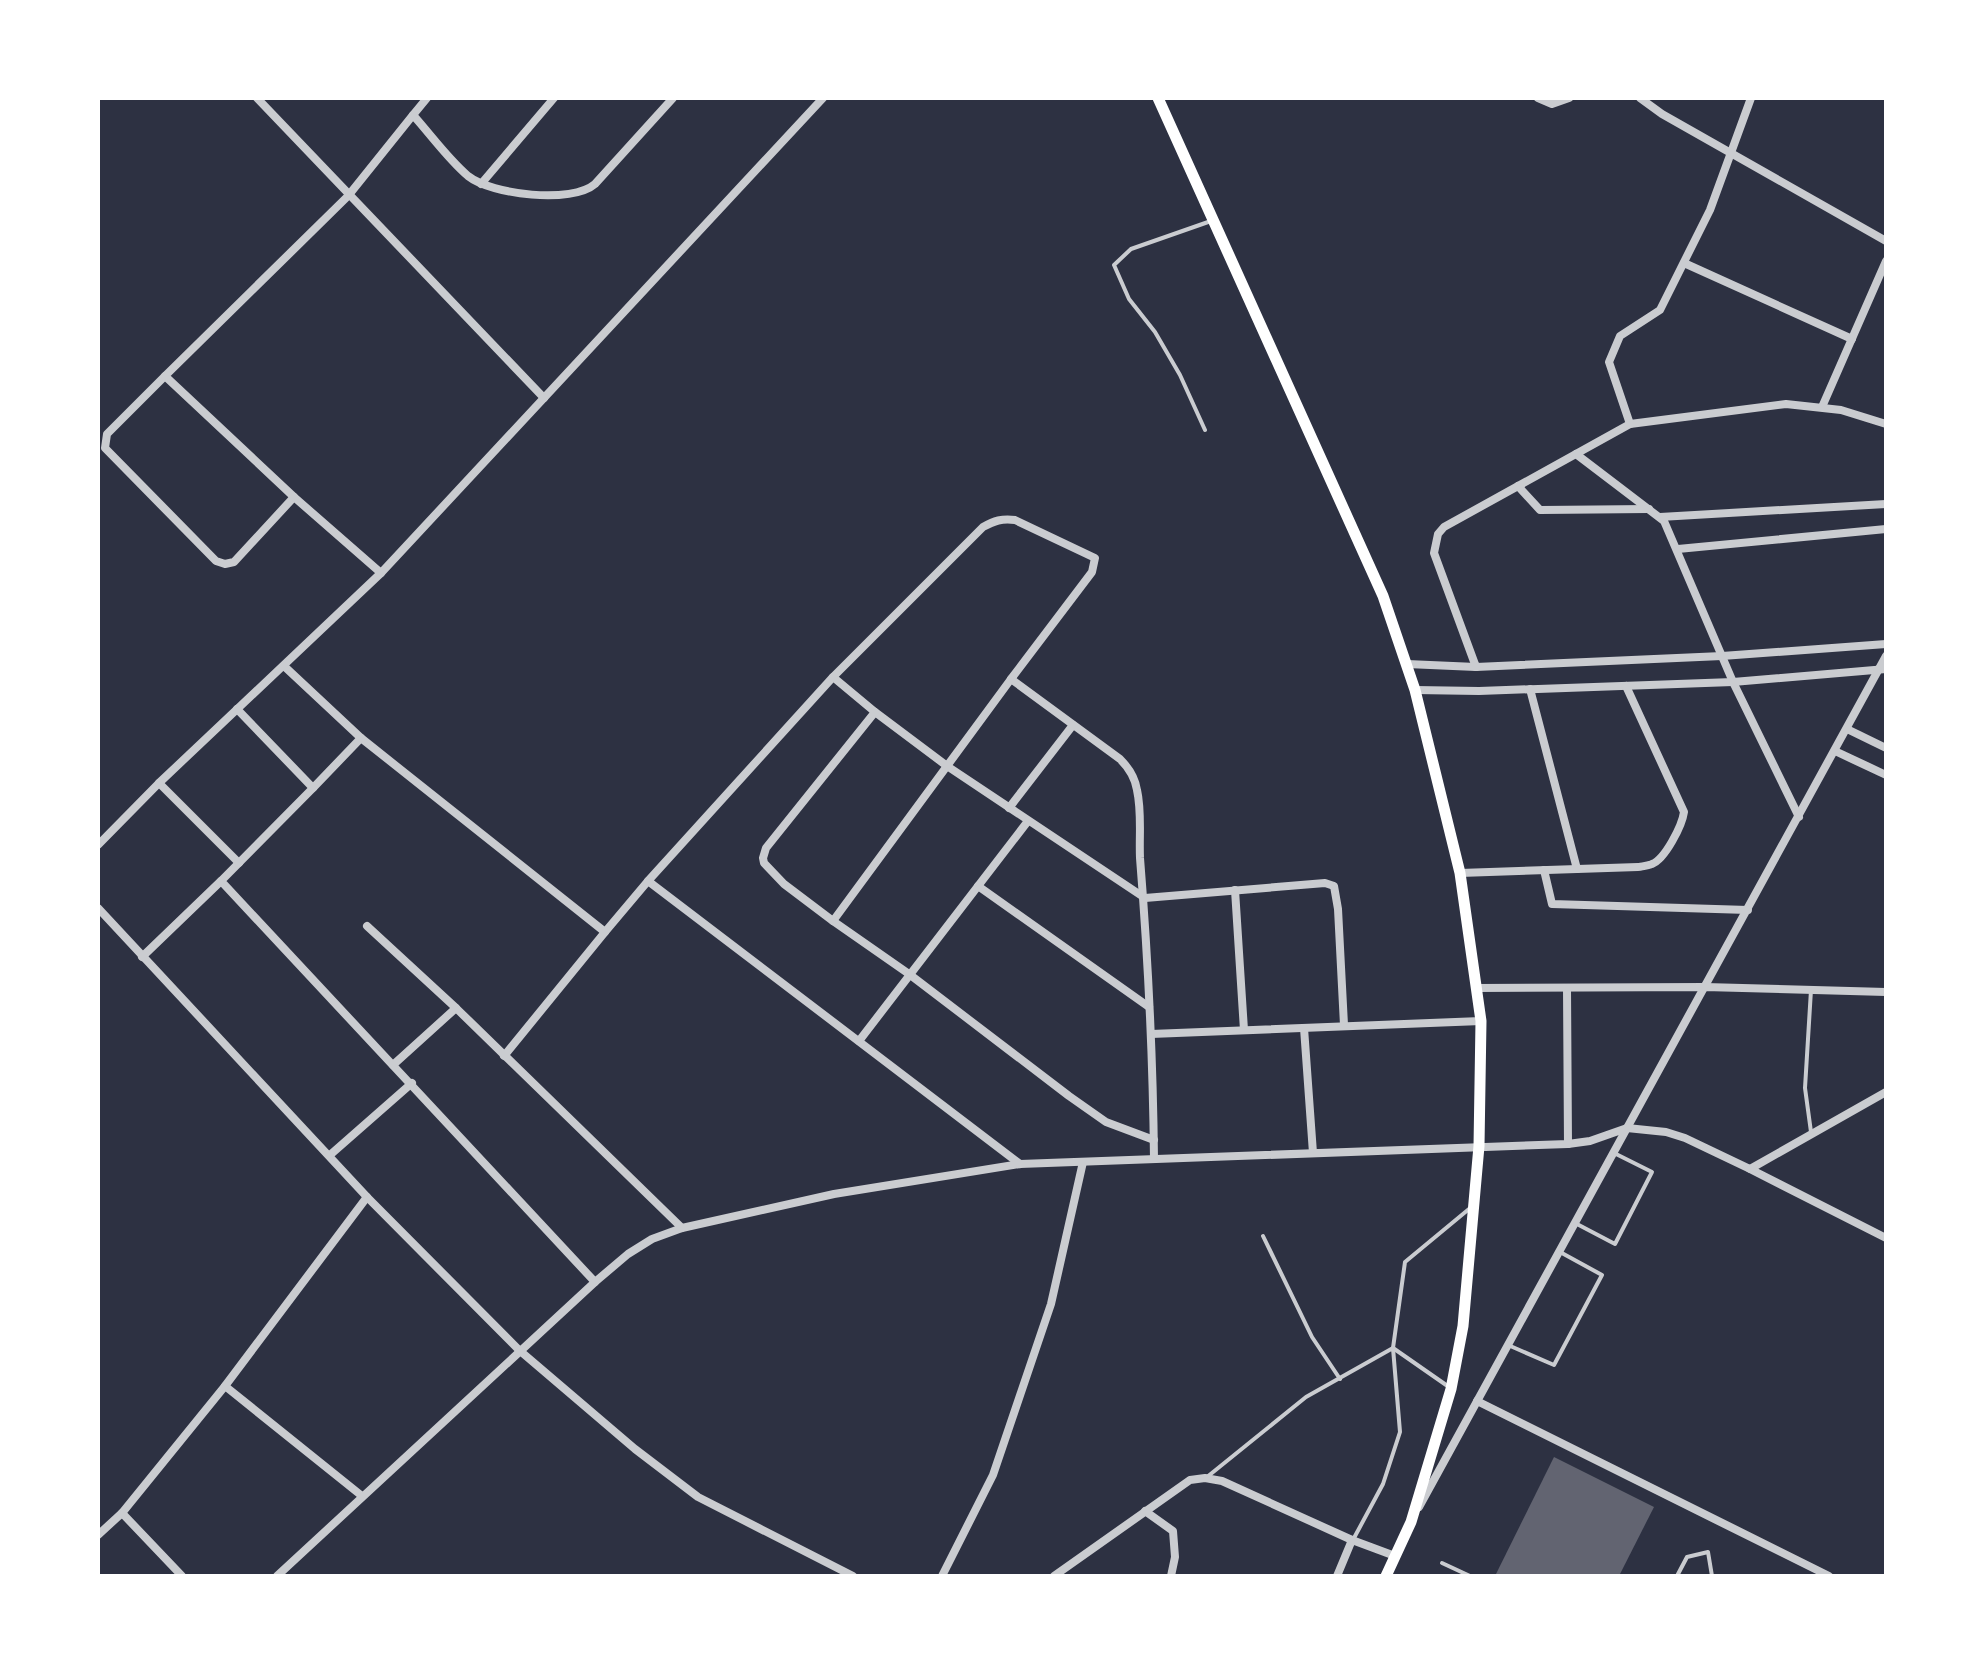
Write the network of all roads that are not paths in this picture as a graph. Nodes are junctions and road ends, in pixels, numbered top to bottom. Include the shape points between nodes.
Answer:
1 (257, 98) edge
2 (427, 98) edge
3 (554, 98) edge
4 (673, 98) edge
5 (823, 98) edge
6 (1158, 98) edge
7 (1538, 98) edge
8 (1569, 98) edge
9 (1640, 98) edge
10 (1751, 98) edge
11 (413, 115) junction
12 (1732, 153) junction
13 (481, 184) junction
14 (348, 196) junction
15 (1213, 220) junction
16 (1886, 241) edge
17 (1886, 261) edge
18 (1684, 263) junction
19 (1852, 339) junction
20 (165, 376) junction
21 (544, 398) junction
22 (1822, 407) junction
23 (1630, 424) junction
24 (1886, 424) edge
25 (1205, 430) dead end
26 (1576, 454) junction
27 (1518, 486) junction
28 (294, 497) junction
29 (1886, 504) edge
30 (1649, 509) junction
31 (1660, 517) junction
32 (1886, 529) edge
33 (1678, 549) junction
34 (381, 573) junction
35 (1886, 644) edge
36 (1722, 656) junction
37 (1886, 656) edge
38 (1407, 664) junction
39 (284, 666) junction
40 (1476, 667) junction
41 (1882, 669) edge
42 (833, 677) junction
43 (1011, 679) junction
44 (1733, 682) junction
45 (1626, 686) junction
46 (1530, 689) junction
47 (1415, 690) junction
48 (237, 709) junction
49 (875, 712) junction
50 (1073, 725) junction
51 (1847, 729) junction
52 (361, 738) junction
53 (1886, 748) edge
54 (1835, 751) junction
55 (947, 766) junction
56 (1886, 775) edge
57 (159, 783) junction
58 (313, 788) junction
59 (1009, 808) junction
60 (1799, 817) junction
61 (1028, 821) junction
62 (98, 845) edge
63 (239, 863) junction
64 (1577, 869) junction
65 (1544, 870) junction
66 (1460, 873) junction
67 (221, 881) junction
68 (648, 881) junction
69 (978, 886) junction
70 (1235, 890) junction
71 (1145, 898) junction
72 (98, 908) edge
73 (1748, 910) junction
74 (833, 921) junction
75 (367, 926) dead end
76 (605, 932) junction
77 (142, 957) junction
78 (909, 974) junction
79 (1705, 987) junction
80 (1476, 988) junction
81 (1567, 988) junction
82 (1811, 990) junction
83 (1886, 992) edge
84 (1149, 1007) junction
85 (456, 1008) junction
86 (1481, 1021) junction
87 (1344, 1025) junction
88 (1304, 1028) junction
89 (1244, 1030) junction
90 (1151, 1034) junction
91 (859, 1041) junction
92 (504, 1056) junction
93 (393, 1065) junction
94 (412, 1083) junction
95 (1886, 1092) edge
96 (1627, 1128) junction
97 (1812, 1134) junction
98 (1154, 1140) junction
99 (1568, 1144) junction
100 (1479, 1146) junction
101 (1313, 1153) junction
102 (1614, 1153) junction
103 (330, 1155) junction
104 (1154, 1159) junction
105 (1083, 1162) junction
106 (1020, 1164) junction
107 (1750, 1169) junction
108 (367, 1197) junction
109 (1474, 1204) junction
110 (1575, 1223) junction
111 (682, 1228) junction
112 (1263, 1236) dead end
113 (1886, 1238) edge
114 (1560, 1252) junction
115 (595, 1282) junction
116 (1508, 1345) junction
117 (1393, 1348) junction
118 (519, 1350) junction
119 (1340, 1379) junction
120 (225, 1386) junction
121 (1451, 1389) junction
122 (1477, 1401) junction
123 (1205, 1478) junction
124 (362, 1496) junction
125 (1145, 1511) junction
126 (122, 1513) junction
127 (1411, 1522) junction
128 (98, 1535) edge
129 (1352, 1540) junction
130 (1395, 1556) junction
131 (1442, 1563) dead end
132 (182, 1576) edge
133 (277, 1576) edge
134 (853, 1576) edge
135 (942, 1576) edge
136 (1054, 1576) edge
137 (1171, 1576) edge
138 (1337, 1576) edge
139 (1386, 1576) edge
140 (1470, 1576) edge
141 (1677, 1576) edge
142 (1712, 1576) edge
143 (1829, 1576) edge

1 - 14 street
2 - 11 street
3 - 13 street
4 - 13 street via 588,189 569,196
5 - 21 street
6 - 15 main road
7 - 8 street via 1552,104
9 - 12 street
10 - 12 street
11 - 13 street
11 - 14 street
12 - 16 street
12 - 18 street
14 - 20 street
14 - 21 street
15 - 25 lane via 1131,249 1114,265 1129,299 1180,375
15 - 38 main road via 1365,552
17 - 19 street
18 - 19 street
18 - 23 street via 1660,310 1620,336 1609,362
19 - 22 street
20 - 28 street
20 - 28 street via 107,434 105,448 216,561 234,562
21 - 34 street
22 - 23 street via 1754,406
22 - 24 street
23 - 26 street
26 - 27 street
26 - 30 street
27 - 30 street via 1540,510
27 - 40 street via 1444,527 1434,543 1437,565
28 - 34 street
29 - 31 street
30 - 31 street
31 - 33 street
32 - 33 street
33 - 36 street
34 - 39 street
35 - 36 street
36 - 40 street
36 - 44 street
37 - 41 street
38 - 40 street
38 - 47 main road
39 - 48 street
39 - 52 street
41 - 44 street
41 - 51 street
42 - 43 street via 983,527 1006,519 1092,555 1096,563
42 - 49 street
42 - 68 street
43 - 50 street
43 - 55 street
44 - 45 street
44 - 60 street
45 - 46 street
45 - 64 street via 1682,803 1683,819 1651,865
46 - 47 street
46 - 64 street
47 - 66 main road
48 - 57 street
48 - 58 street
49 - 55 street
49 - 74 street via 763,854 773,874
50 - 59 street
50 - 71 street via 1120,759 1135,780
51 - 53 street
51 - 54 street
52 - 58 street
52 - 76 street
54 - 56 street
54 - 60 street
55 - 59 street
55 - 74 street
57 - 62 street
57 - 63 street
58 - 63 street
59 - 61 street
60 - 73 street
61 - 69 street
61 - 71 street
63 - 67 street
64 - 65 street
65 - 66 street
65 - 73 street via 1552,904
66 - 80 main road
67 - 77 street
67 - 93 street
68 - 76 street
68 - 91 street
69 - 78 street
69 - 84 street
70 - 71 street
70 - 87 street via 1334,886
70 - 89 street
71 - 84 street
72 - 77 street
73 - 79 street
74 - 78 street
75 - 85 street
76 - 92 street
77 - 103 street
78 - 91 street
78 - 98 street via 1106,1122
79 - 81 street
79 - 82 street
79 - 96 street
80 - 81 street
80 - 86 main road
81 - 99 street
82 - 83 street
82 - 97 lane via 1805,1088
84 - 90 street
85 - 92 street
85 - 93 street
86 - 87 street
86 - 100 main road
87 - 88 street
88 - 89 street
88 - 101 street
89 - 90 street
90 - 98 street
91 - 106 street
92 - 111 street
93 - 94 street
94 - 103 street
94 - 115 street
95 - 97 street
96 - 99 street
96 - 102 street
96 - 107 street via 1685,1138
97 - 107 street
98 - 104 street
99 - 100 street
100 - 101 street
100 - 109 main road
101 - 104 street
102 - 110 street
102 - 110 lane via 1652,1172 1615,1244
103 - 108 street
104 - 105 street
105 - 106 street
105 - 135 street via 1051,1304 1003,1448
106 - 111 street via 834,1194
107 - 113 street
108 - 118 street
108 - 120 street
109 - 117 lane via 1405,1262
109 - 121 main road via 1463,1326
110 - 114 street
111 - 115 street via 652,1239
112 - 119 lane via 1312,1337
114 - 116 street
114 - 116 lane via 1602,1275 1554,1365
115 - 118 street
116 - 122 street
117 - 119 lane
117 - 121 lane
117 - 129 lane via 1400,1432 1383,1484
118 - 124 street
118 - 134 street via 698,1497
119 - 123 lane via 1306,1397
120 - 124 street
120 - 126 street
121 - 127 main road
122 - 127 street
122 - 143 street
123 - 125 street via 1190,1480
123 - 129 street
124 - 133 street
125 - 136 street
125 - 137 street via 1173,1531
126 - 128 street
126 - 132 street
127 - 130 main road
129 - 130 street
129 - 138 street
130 - 139 main road
131 - 140 lane
141 - 142 lane via 1687,1557 1708,1552

